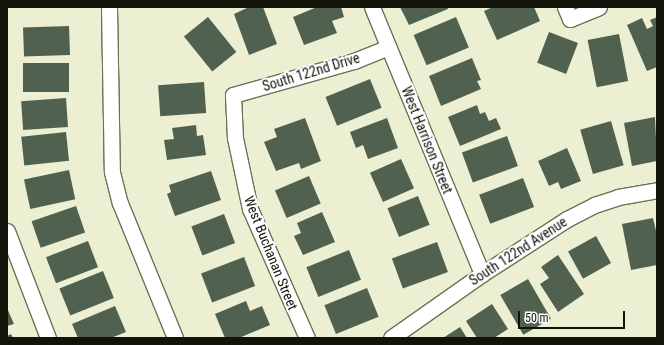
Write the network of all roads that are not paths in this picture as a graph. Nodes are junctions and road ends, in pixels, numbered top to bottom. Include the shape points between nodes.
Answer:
1 (109, 7) edge
2 (372, 7) edge
3 (599, 7) edge
4 (567, 13) edge
5 (388, 47) junction
6 (233, 95) joint
7 (657, 190) edge
8 (7, 231) edge
9 (482, 274) junction
10 (48, 338) edge
11 (175, 338) edge
12 (307, 338) edge
13 (391, 338) edge

1 - 11 street via 112,172 120,203
2 - 5 street, West Harrison Street
3 - 4 street
5 - 6 street, South 122nd Drive via 348,63
5 - 9 street, West Harrison Street
6 - 12 street, West Buchanan Street via 235,138 250,209
7 - 9 street, South 122nd Avenue via 618,197 594,205 567,219
8 - 10 street
9 - 13 street, South 122nd Avenue

